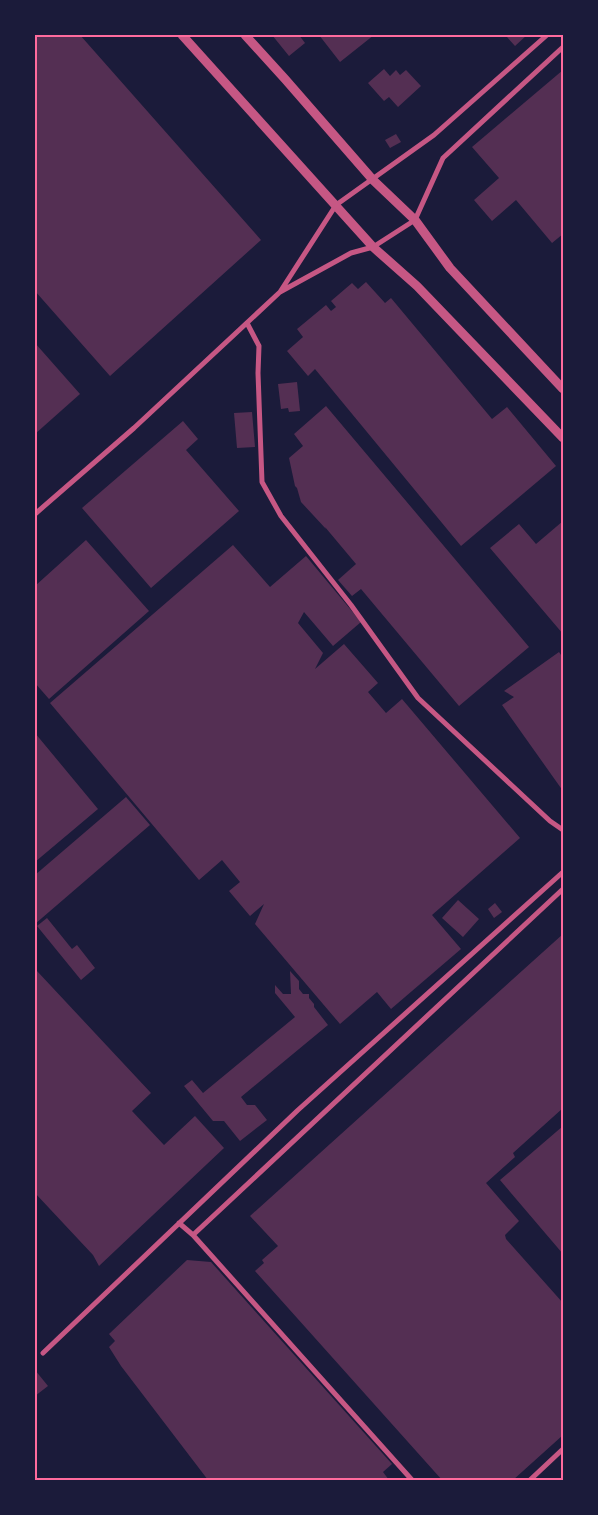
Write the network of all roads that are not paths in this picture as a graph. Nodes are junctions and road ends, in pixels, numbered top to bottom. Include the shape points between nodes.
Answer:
1 (182, 35) edge
2 (245, 35) edge
3 (547, 35) edge
4 (563, 46) edge
5 (372, 180) junction
6 (336, 205) junction
7 (415, 220) junction
8 (373, 247) junction
9 (280, 292) junction
10 (247, 323) junction
11 (563, 389) edge
12 (563, 438) edge
13 (35, 514) edge
14 (563, 830) edge
15 (563, 872) edge
16 (563, 889) edge
17 (179, 1223) junction
18 (193, 1235) junction
19 (43, 1353) dead end
20 (563, 1449) edge
21 (412, 1480) edge
22 (530, 1480) edge

1 - 6 street
2 - 5 street
3 - 5 street via 434,135
4 - 7 street via 443,158
5 - 6 street
5 - 7 street
6 - 8 street
6 - 9 street
7 - 8 street
7 - 11 street via 450,268
8 - 9 street via 351,253
8 - 12 street via 417,286
9 - 10 street
10 - 13 street
10 - 14 street via 259,346 262,482 281,516 418,698
15 - 17 street via 298,1110
16 - 18 street
17 - 18 street
17 - 19 street
18 - 21 street
20 - 22 street

